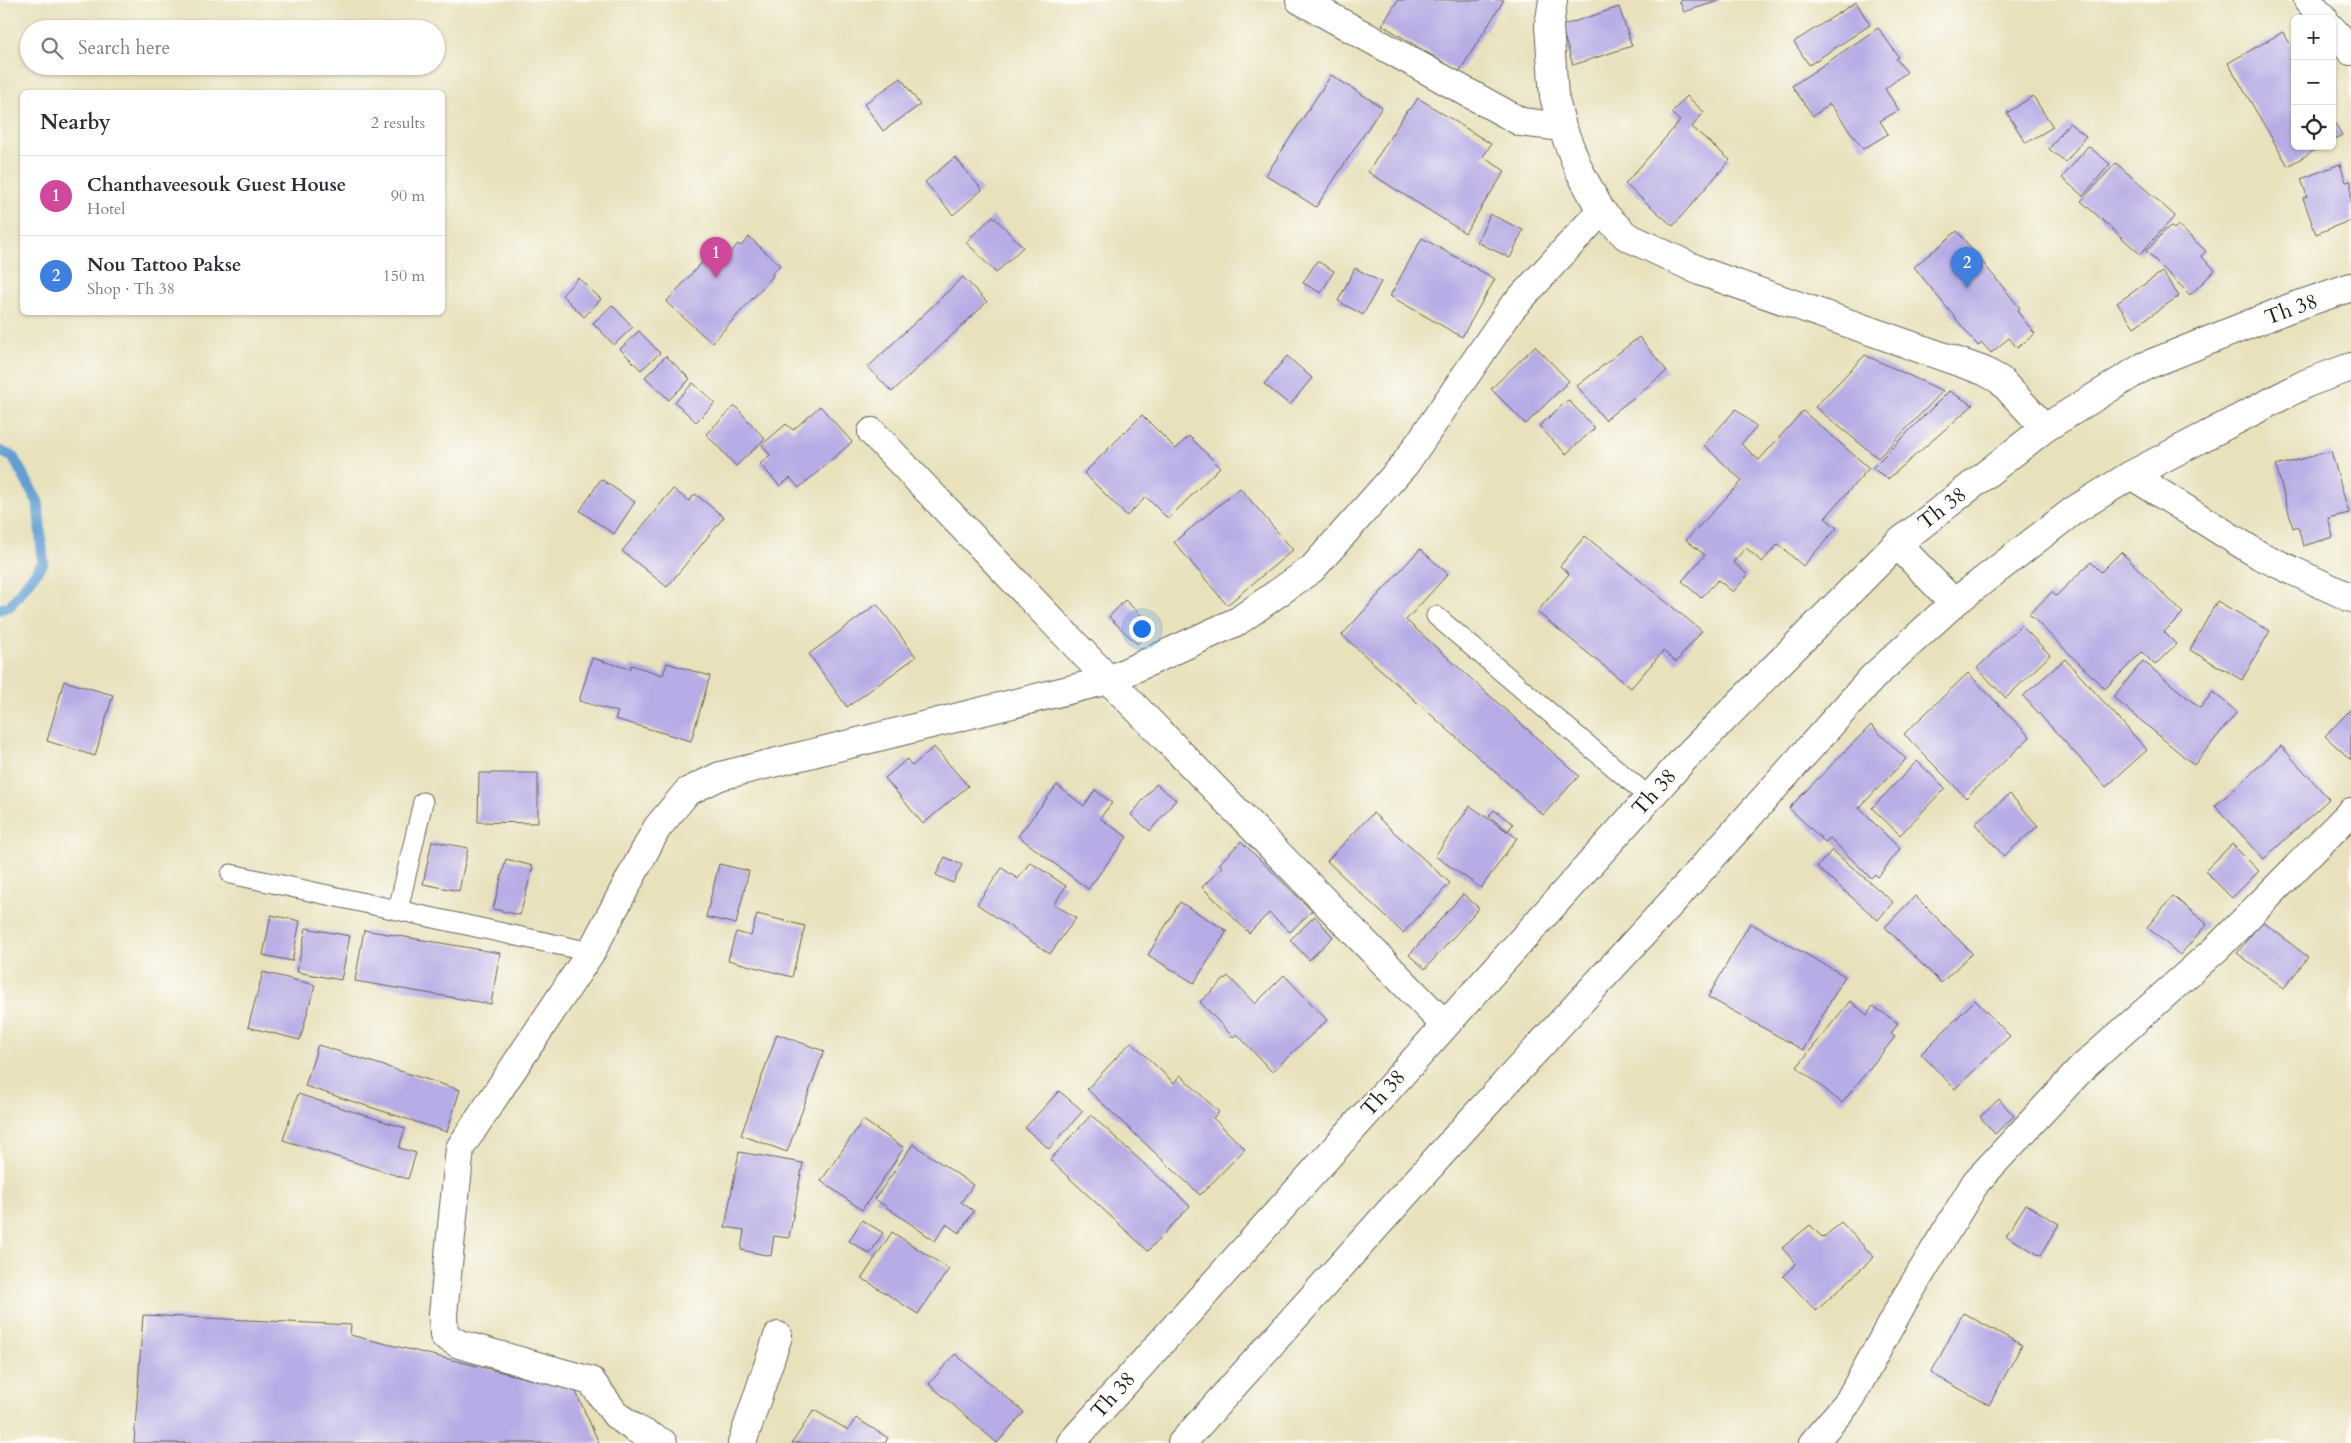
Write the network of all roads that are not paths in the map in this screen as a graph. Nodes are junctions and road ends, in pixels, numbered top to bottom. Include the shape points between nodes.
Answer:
1 (1300, 0) edge
2 (1553, 0) edge
3 (2308, 0) edge
4 (2321, 15) edge
5 (2336, 33) edge
6 (2351, 51) edge
7 (1562, 127) junction
8 (1601, 211) junction
9 (2351, 287) edge
10 (2351, 367) edge
11 (2045, 428) junction
12 (872, 432) dead end
13 (2131, 475) junction
14 (1897, 544) junction
15 (2351, 598) edge
16 (1954, 603) junction
17 (1436, 616) dead end
18 (1109, 680) junction
19 (1649, 797) junction
20 (423, 802) dead end
21 (2351, 812) edge
22 (232, 874) dead end
23 (398, 910) junction
24 (591, 952) junction
25 (1444, 1024) junction
26 (778, 1336) dead end
27 (663, 1443) edge
28 (742, 1443) edge
29 (1071, 1443) edge
30 (1182, 1443) edge
31 (1813, 1443) edge

1 - 7 street via 1521,122
2 - 7 street via 1549,26 1554,96
3 - 4 street
5 - 6 street
7 - 8 street via 1579,170
8 - 11 street via 1626,236 1700,271 1984,371 2000,380
8 - 18 street via 1511,309 1405,464 1312,569 1238,621
9 - 11 street, Th 38 via 2145,366
10 - 13 street via 2307,383
11 - 14 street, Th 38
12 - 18 street
13 - 15 street via 2259,555
13 - 16 street via 2073,511
14 - 16 street
14 - 19 street, Th 38
16 - 30 street via 1873,677
17 - 19 lane
18 - 24 street via 720,776 686,792 657,828
18 - 25 street
19 - 25 street, Th 38
20 - 23 lane
21 - 31 street via 2218,948 2083,1067 1976,1182 1848,1401
22 - 23 lane
23 - 24 lane
24 - 27 street via 460,1148 443,1314 444,1336 459,1344 591,1381 616,1415
25 - 29 street, Th 38
26 - 28 street

